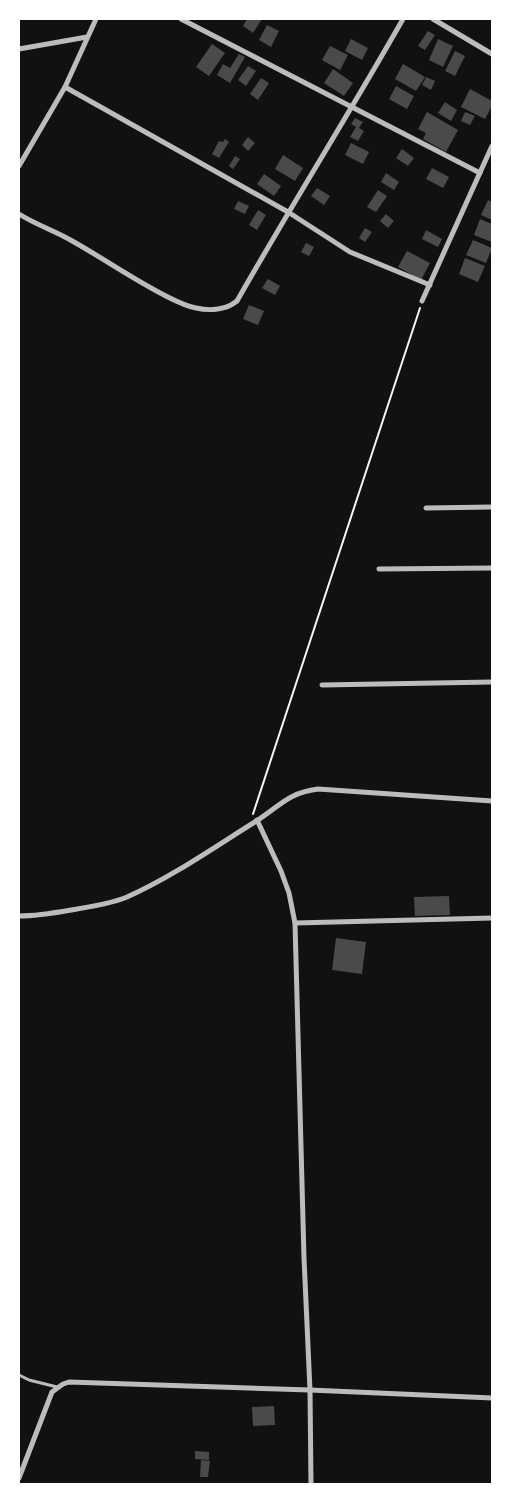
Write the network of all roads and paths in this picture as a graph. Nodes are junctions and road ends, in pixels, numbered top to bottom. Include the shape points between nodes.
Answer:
1 (96, 19) edge
2 (181, 19) edge
3 (403, 19) edge
4 (433, 19) edge
5 (87, 38) junction
6 (19, 49) edge
7 (492, 54) edge
8 (65, 87) junction
9 (352, 108) junction
10 (492, 146) edge
11 (19, 166) edge
12 (480, 173) junction
13 (288, 212) junction
14 (19, 214) edge
15 (430, 285) junction
16 (422, 301) joint
17 (492, 507) edge
18 (426, 508) dead end
19 (492, 568) edge
20 (379, 569) dead end
21 (492, 682) edge
22 (322, 685) dead end
23 (492, 801) edge
24 (257, 820) junction
25 (249, 824) junction
26 (19, 916) edge
27 (492, 918) edge
28 (295, 923) junction
29 (19, 1375) edge
30 (57, 1387) junction
31 (310, 1390) junction
32 (492, 1398) edge
33 (19, 1478) edge
34 (311, 1484) edge

1 - 5 street
2 - 9 street
3 - 9 street
4 - 7 street
5 - 6 street
5 - 8 street
8 - 11 street
8 - 13 street
9 - 12 street
9 - 13 street
10 - 12 street
12 - 15 street
13 - 14 street via 236,301 230,306 210,309 184,304
13 - 15 street via 350,252
15 - 16 street
16 - 25 path
17 - 18 street
19 - 20 street
21 - 22 street
23 - 24 street via 318,789 291,796
24 - 25 street
24 - 28 street via 281,871
25 - 26 street via 126,898 98,906
27 - 28 street
28 - 31 street
29 - 30 lane
30 - 31 street via 69,1382
30 - 33 street via 52,1392
31 - 32 street
31 - 34 street

